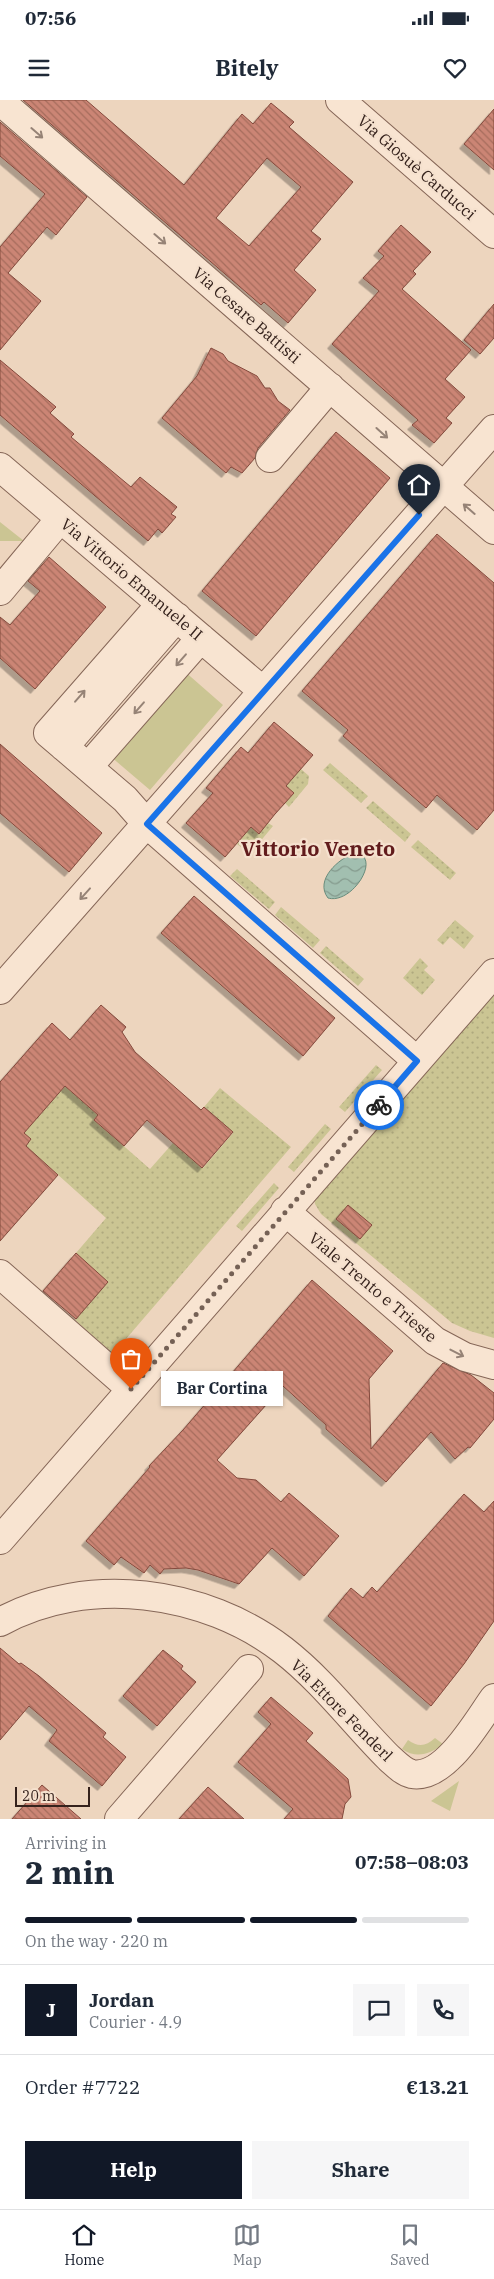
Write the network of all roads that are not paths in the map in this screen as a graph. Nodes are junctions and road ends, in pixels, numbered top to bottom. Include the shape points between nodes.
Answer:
1 (340, 100) edge
2 (0, 101) edge
3 (494, 234) edge
4 (330, 387) junction
5 (494, 429) edge
6 (270, 458) dead end
7 (0, 467) edge
8 (444, 487) junction
9 (60, 519) junction
10 (494, 530) edge
11 (0, 591) edge
12 (169, 610) junction
13 (201, 638) junction
14 (263, 692) junction
15 (88, 768) junction
16 (147, 824) junction
17 (494, 973) edge
18 (0, 990) edge
19 (417, 1061) junction
20 (285, 1211) junction
21 (0, 1274) edge
22 (494, 1365) edge
23 (131, 1389) junction
24 (0, 1540) edge
25 (0, 1622) edge
26 (249, 1669) dead end
27 (494, 1698) edge
28 (119, 1819) edge

1 - 3 street, Via Giosuè Carducci
2 -> 4 street, Via Cesare Battisti
4 - 6 street
4 -> 8 street, Via Cesare Battisti
5 - 8 street
7 - 9 street, Via Vittorio Emanuele II
10 -> 8 street, Via Cesare Battisti
8 - 14 street
9 - 11 street
9 - 12 street, Via Vittorio Emanuele II
12 - 13 street, Via Vittorio Emanuele II
15 -> 12 street via 56,740
13 - 14 street, Via Vittorio Emanuele II
13 -> 15 street
14 - 16 street
15 - 16 street
16 -> 18 street
16 - 19 street
17 - 19 street
19 - 20 street
20 -> 22 street, Viale Trento e Trieste via 429,1336 465,1357
20 - 23 street
21 - 23 street
23 - 24 street
25 - 27 street, Via Ettore Fenderl via 54,1600 109,1594 158,1598 235,1620 283,1650 401,1769 410,1774 428,1771 448,1758
26 - 28 street

